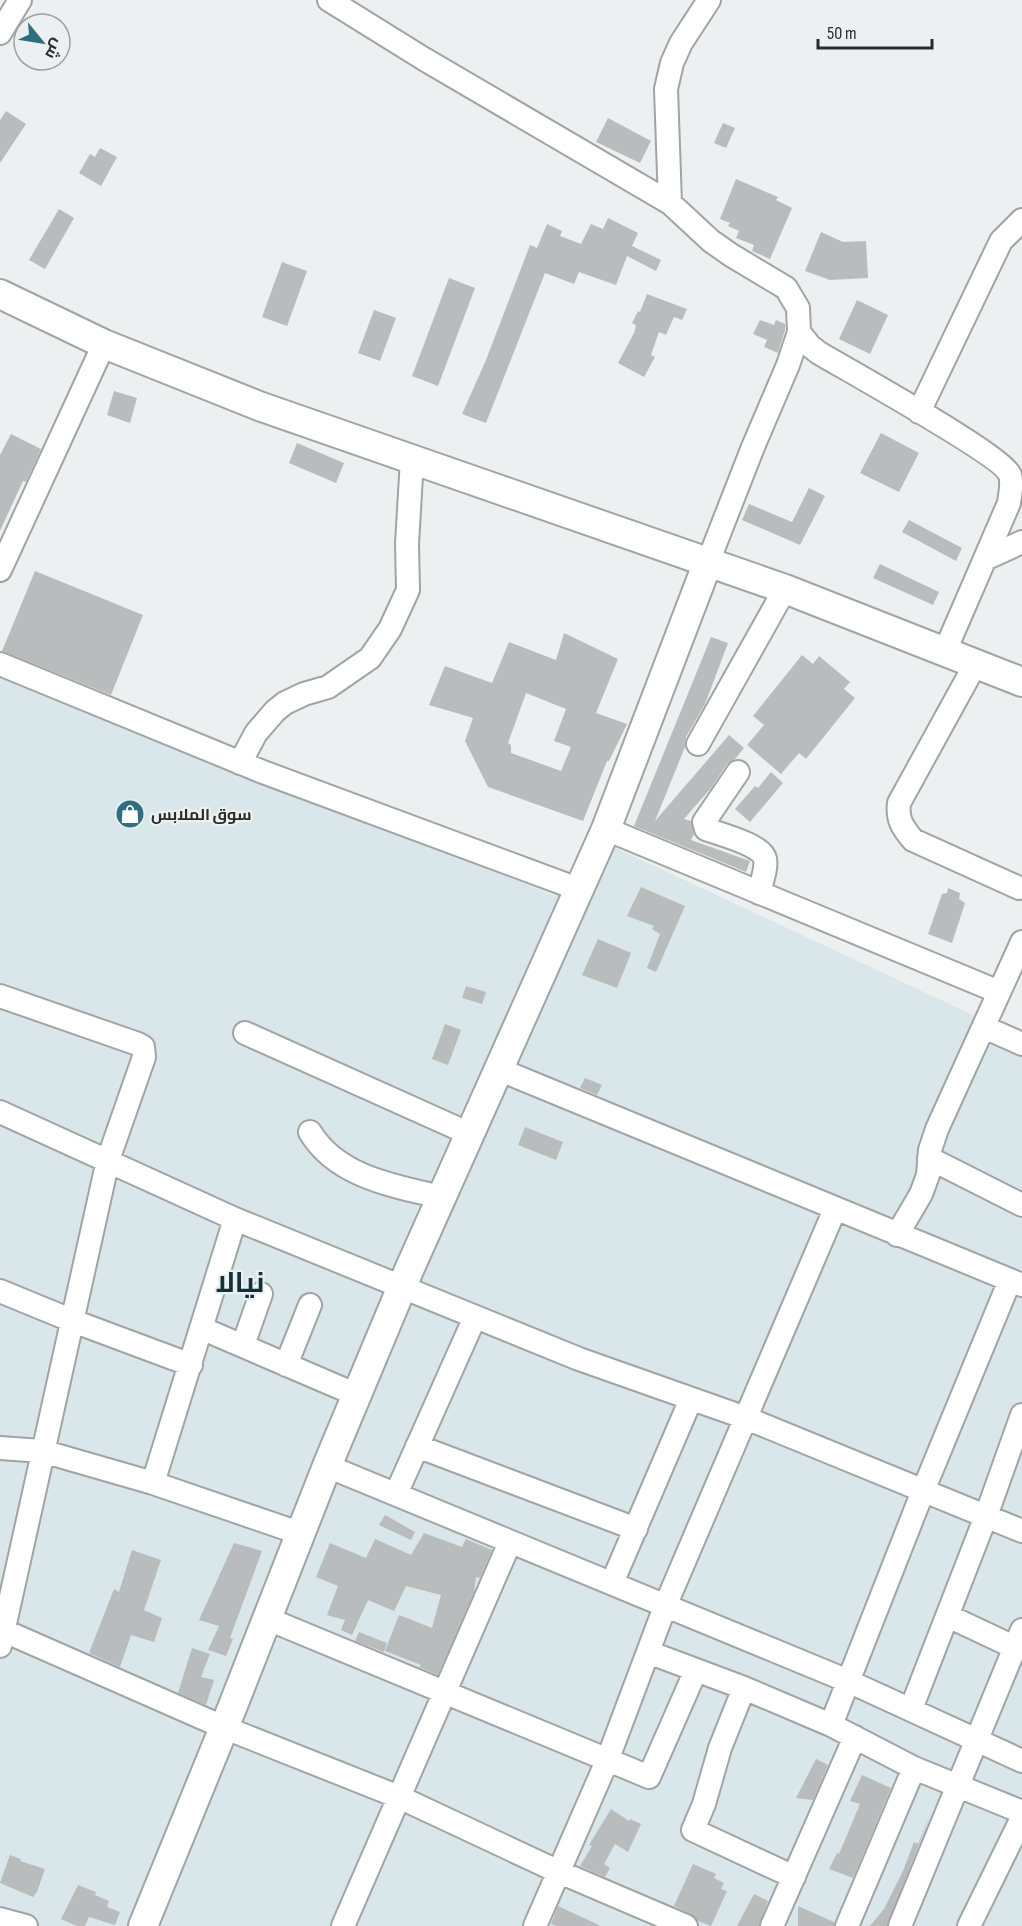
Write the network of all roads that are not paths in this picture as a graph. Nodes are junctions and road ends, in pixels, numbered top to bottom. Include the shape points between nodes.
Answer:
1 (20, 0) edge
2 (329, 0) edge
3 (709, 0) edge
4 (0, 33) edge
5 (670, 202) junction
6 (1022, 220) edge
7 (0, 294) edge
8 (799, 332) junction
9 (104, 344) junction
10 (919, 412) junction
11 (412, 459) junction
12 (1022, 542) edge
13 (985, 559) junction
14 (708, 562) junction
15 (0, 570) edge
16 (785, 589) junction
17 (945, 651) junction
18 (975, 663) junction
19 (0, 664) edge
20 (1022, 682) edge
21 (698, 744) dead end
22 (240, 763) junction
23 (738, 772) dead end
24 (606, 830) junction
25 (1019, 888) dead end
26 (578, 889) junction
27 (759, 893) junction
28 (1022, 942) edge
29 (999, 992) junction
30 (0, 996) edge
31 (984, 1027) junction
32 (244, 1033) dead end
33 (1022, 1044) edge
34 (498, 1069) junction
35 (0, 1113) edge
36 (310, 1132) dead end
37 (470, 1134) junction
38 (929, 1158) junction
39 (108, 1160) junction
40 (441, 1197) junction
41 (1022, 1205) edge
42 (836, 1209) junction
43 (235, 1219) junction
44 (897, 1235) junction
45 (1016, 1283) edge
46 (402, 1287) junction
47 (0, 1291) edge
48 (261, 1294) dead end
49 (310, 1305) dead end
50 (475, 1317) junction
51 (73, 1321) junction
52 (201, 1328) junction
53 (243, 1346) junction
54 (191, 1365) junction
55 (286, 1365) junction
56 (357, 1395) junction
57 (691, 1399) junction
58 (1022, 1415) edge
59 (746, 1418) junction
60 (417, 1446) junction
61 (0, 1448) edge
62 (42, 1452) junction
63 (327, 1466) junction
64 (153, 1483) junction
65 (923, 1491) junction
66 (396, 1494) junction
67 (986, 1516) junction
68 (636, 1529) junction
69 (1022, 1531) edge
70 (299, 1533) junction
71 (510, 1542) junction
72 (612, 1583) junction
73 (666, 1604) junction
74 (948, 1616) junction
75 (268, 1619) junction
76 (1, 1635) edge
77 (1018, 1639) edge
78 (648, 1652) junction
79 (696, 1670) junction
80 (848, 1680) junction
81 (744, 1688) junction
82 (446, 1692) junction
83 (911, 1709) junction
84 (831, 1725) junction
85 (223, 1727) junction
86 (855, 1737) junction
87 (976, 1740) junction
88 (607, 1761) junction
89 (1022, 1761) edge
90 (914, 1768) junction
91 (957, 1786) junction
92 (399, 1797) junction
93 (1022, 1812) edge
94 (1022, 1818) edge
95 (557, 1871) junction
96 (794, 1877) junction
97 (0, 1919) edge
98 (26, 1926) edge
99 (143, 1926) edge
100 (343, 1926) edge
101 (534, 1926) edge
102 (686, 1926) edge
103 (772, 1926) edge
104 (847, 1926) edge
105 (900, 1926) edge
106 (969, 1926) edge

1 - 4 street
2 - 5 street
3 - 5 street via 681,42 666,89
5 - 8 street via 711,241 786,288 798,308
6 - 10 street via 1001,241
7 - 9 main road
8 - 10 street via 819,353
8 - 14 street
9 - 11 main road via 259,406
9 - 15 street
10 - 13 street via 1004,466 1010,475 1009,503
11 - 14 main road
11 - 22 street via 408,590 390,629 370,658 328,687 304,694 275,711 256,733
12 - 13 street
13 - 17 street
14 - 16 main road
14 - 24 main road
16 - 17 main road
16 - 21 street
17 - 18 main road
18 - 20 main road
18 - 25 street via 899,802 898,816 913,840
19 - 22 street
22 - 26 street
23 - 27 street via 704,825 764,855
24 - 26 main road
24 - 27 street
26 - 34 main road
27 - 29 street
28 - 29 street
29 - 31 street
30 - 39 street via 143,1047 144,1057
31 - 33 street
31 - 38 street via 937,1129
32 - 37 street
34 - 37 main road
34 - 42 street
35 - 39 street
36 - 40 street via 317,1144 340,1163 369,1178
37 - 40 main road
38 - 41 street
38 - 44 street via 921,1194
39 - 43 street
39 - 51 street
40 - 46 main road
42 - 44 street
42 - 59 street
43 - 46 street
43 - 52 street
44 - 45 street
45 - 65 street
46 - 50 street
46 - 56 main road
47 - 51 street
48 - 53 street
49 - 55 street
50 - 57 street
50 - 60 street
51 - 54 street
51 - 62 street
52 - 53 street
52 - 54 street
53 - 55 street
54 - 64 street
55 - 56 street
56 - 63 main road
57 - 59 street
57 - 68 street
58 - 67 street
59 - 65 street
59 - 73 street
60 - 66 street
60 - 68 street
61 - 62 street
62 - 64 street
62 - 76 street
63 - 66 street
63 - 70 main road
64 - 70 street
65 - 67 street
65 - 80 street
66 - 71 street
67 - 69 street
67 - 74 street
68 - 72 street
70 - 75 main road
71 - 72 street
71 - 82 street
72 - 73 street
73 - 78 street
73 - 80 street
74 - 77 street
74 - 83 street
75 - 82 street
75 - 85 main road
76 - 85 street
77 - 87 street
78 - 79 street
78 - 88 street
79 - 81 street
79 - 88 street via 649,1777
80 - 83 street
80 - 84 street
81 - 84 street
81 - 96 street via 693,1830
82 - 88 street
82 - 92 street
83 - 87 street
84 - 86 street
85 - 92 street
85 - 99 main road
86 - 90 street
86 - 96 street
87 - 89 street
87 - 91 street
88 - 95 street
90 - 91 street
90 - 104 street
91 - 93 street
91 - 105 street
92 - 95 street
92 - 100 street
94 - 106 street
95 - 101 street
95 - 102 street
96 - 103 street
97 - 98 street

